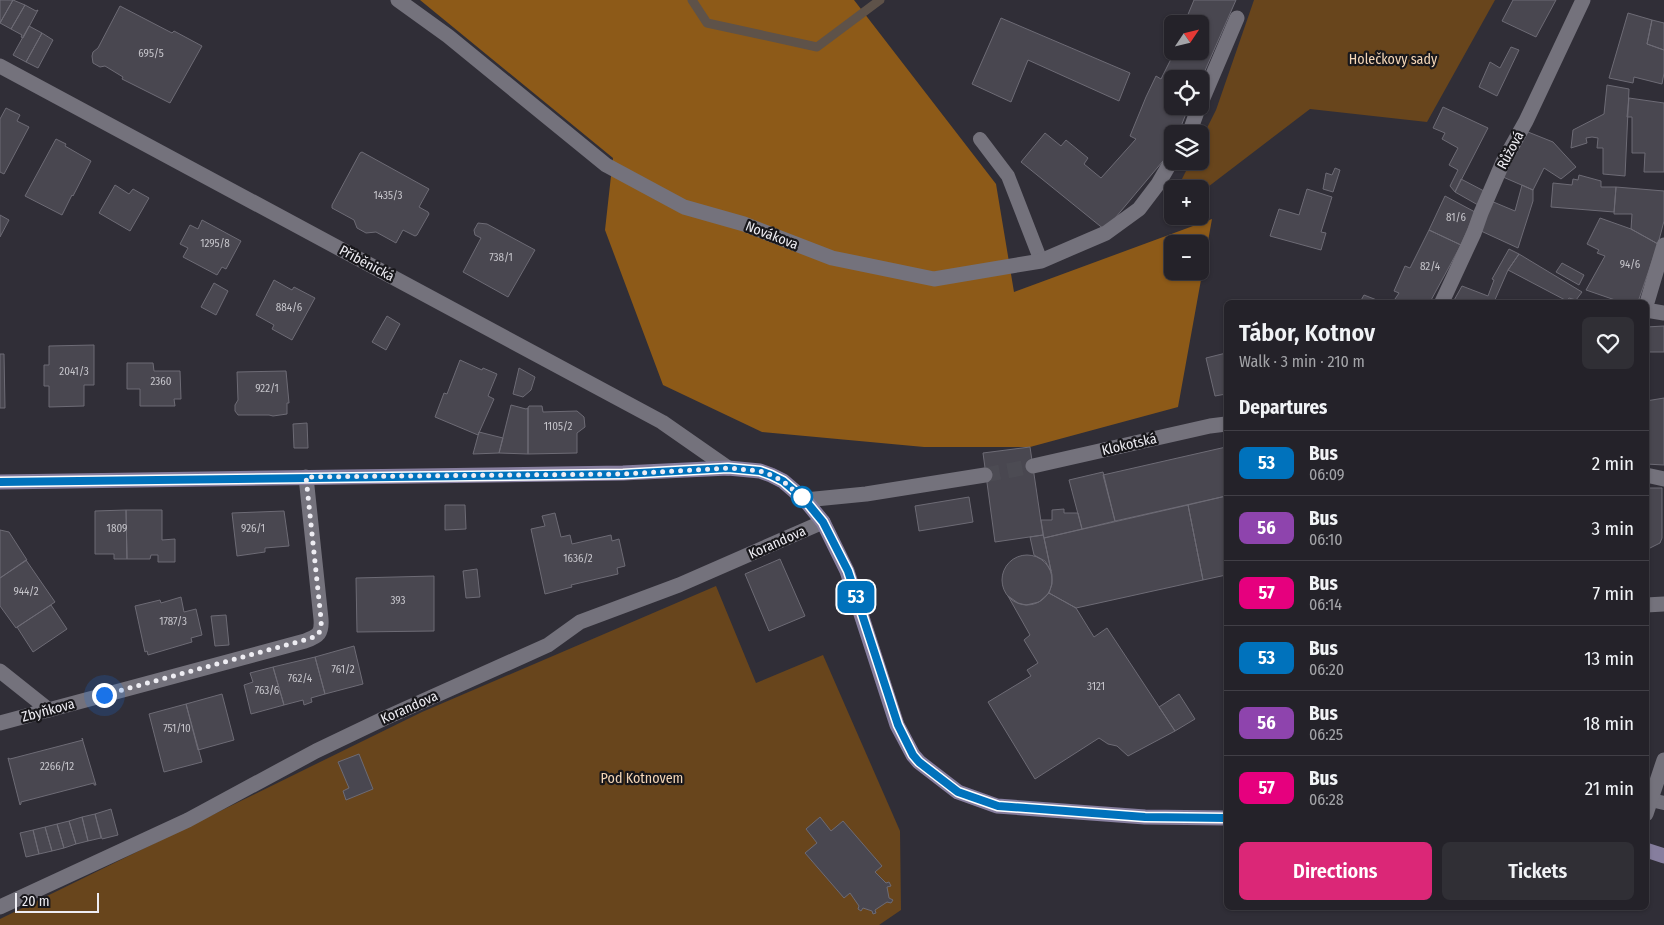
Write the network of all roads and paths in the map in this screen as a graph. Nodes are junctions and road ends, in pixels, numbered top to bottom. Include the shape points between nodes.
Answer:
1 (398, 0) edge
2 (1583, 0) edge
3 (1237, 18) dead end
4 (0, 66) edge
5 (1209, 84) edge
6 (980, 139) dead end
7 (1166, 170) edge
8 (1664, 245) edge
9 (1041, 261) junction
10 (1443, 300) edge
11 (1648, 300) edge
12 (1649, 310) edge
13 (1664, 313) edge
14 (1224, 424) edge
15 (1033, 466) tunnel mouth
16 (728, 468) junction
17 (985, 475) tunnel mouth
18 (1649, 476) edge
19 (306, 477) junction
20 (1664, 479) edge
21 (0, 482) edge
22 (805, 500) junction
23 (823, 522) junction
24 (1664, 604) edge
25 (1649, 605) edge
26 (0, 671) edge
27 (48, 710) junction
28 (0, 723) edge
29 (1664, 760) edge
30 (1658, 801) edge
31 (1649, 811) edge
32 (1224, 818) edge
33 (1649, 851) edge
34 (1664, 856) edge
35 (0, 907) edge

1 - 9 street, Novákova via 448,36 606,165 684,207 744,224 832,258 934,280
2 - 10 street, Růžová via 1503,162
3 - 5 street
4 - 16 street, Příběnická via 662,422
6 - 9 lane via 1008,176
7 - 9 street, Novákova via 1139,209 1106,233
8 - 11 street
12 - 13 street
14 - 15 street, Klokotská
16 - 19 main road via 623,474
16 - 22 main road via 771,475
17 - 22 street
18 - 20 street
19 - 21 main road
19 - 27 street, Zbyňkova via 322,628 318,634
22 - 23 main road
23 - 32 main road via 848,571 898,725 919,762 958,792 998,806 1145,817
23 - 35 street, Korandova via 679,585 580,622 548,645 384,718 188,820
24 - 25 street
26 - 27 street
27 - 28 street, Zbyňkova
29 - 30 street
30 - 31 street
33 - 34 main road

